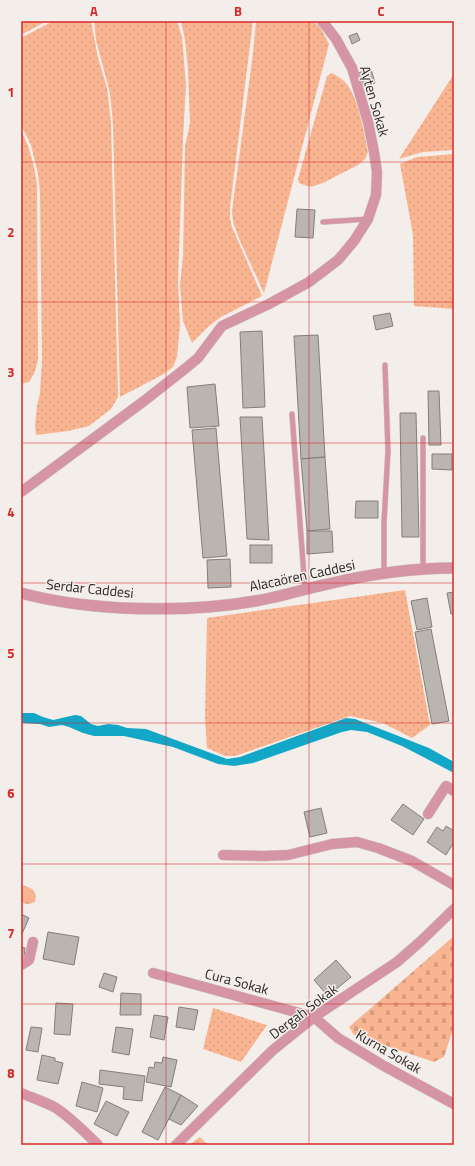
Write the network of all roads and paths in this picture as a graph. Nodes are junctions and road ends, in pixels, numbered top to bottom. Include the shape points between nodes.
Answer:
1 (322, 21) edge
2 (368, 219) junction
3 (323, 222) dead end
4 (385, 365) dead end
5 (292, 414) dead end
6 (423, 438) dead end
7 (21, 492) edge
8 (454, 568) edge
9 (423, 569) junction
10 (384, 573) junction
11 (305, 590) junction
12 (21, 592) edge
13 (156, 609) joint
14 (454, 791) edge
15 (428, 814) dead end
16 (223, 855) dead end
17 (454, 885) edge
18 (454, 909) edge
19 (33, 942) dead end
20 (21, 965) edge
21 (153, 973) dead end
22 (314, 1017) junction
23 (21, 1094) edge
24 (454, 1104) edge
25 (98, 1145) edge
26 (176, 1145) edge

1 - 2 street, Ayten Sokak via 336,39 352,68 368,122 376,172 376,195
2 - 3 lane
2 - 7 street, Ayten Sokak via 338,260 309,282 222,326 198,358 186,368
4 - 10 lane via 388,451
5 - 11 lane
6 - 9 lane
8 - 9 street, Alacaören Caddesi
9 - 10 street, Alacaören Caddesi
10 - 11 street, Alacaören Caddesi
11 - 13 street, Alacaören Caddesi via 226,606
12 - 13 street, Serdar Caddesi via 39,598 93,606
14 - 15 street via 446,786
16 - 17 street via 288,855 332,844 357,842 412,862
18 - 22 street, Dergah Sokak via 397,962
19 - 20 street via 29,960
21 - 22 street, Cura Sokak
22 - 24 street, Kurna Sokak via 338,1038
22 - 26 street, Dergah Sokak via 273,1050
23 - 25 street via 55,1108

